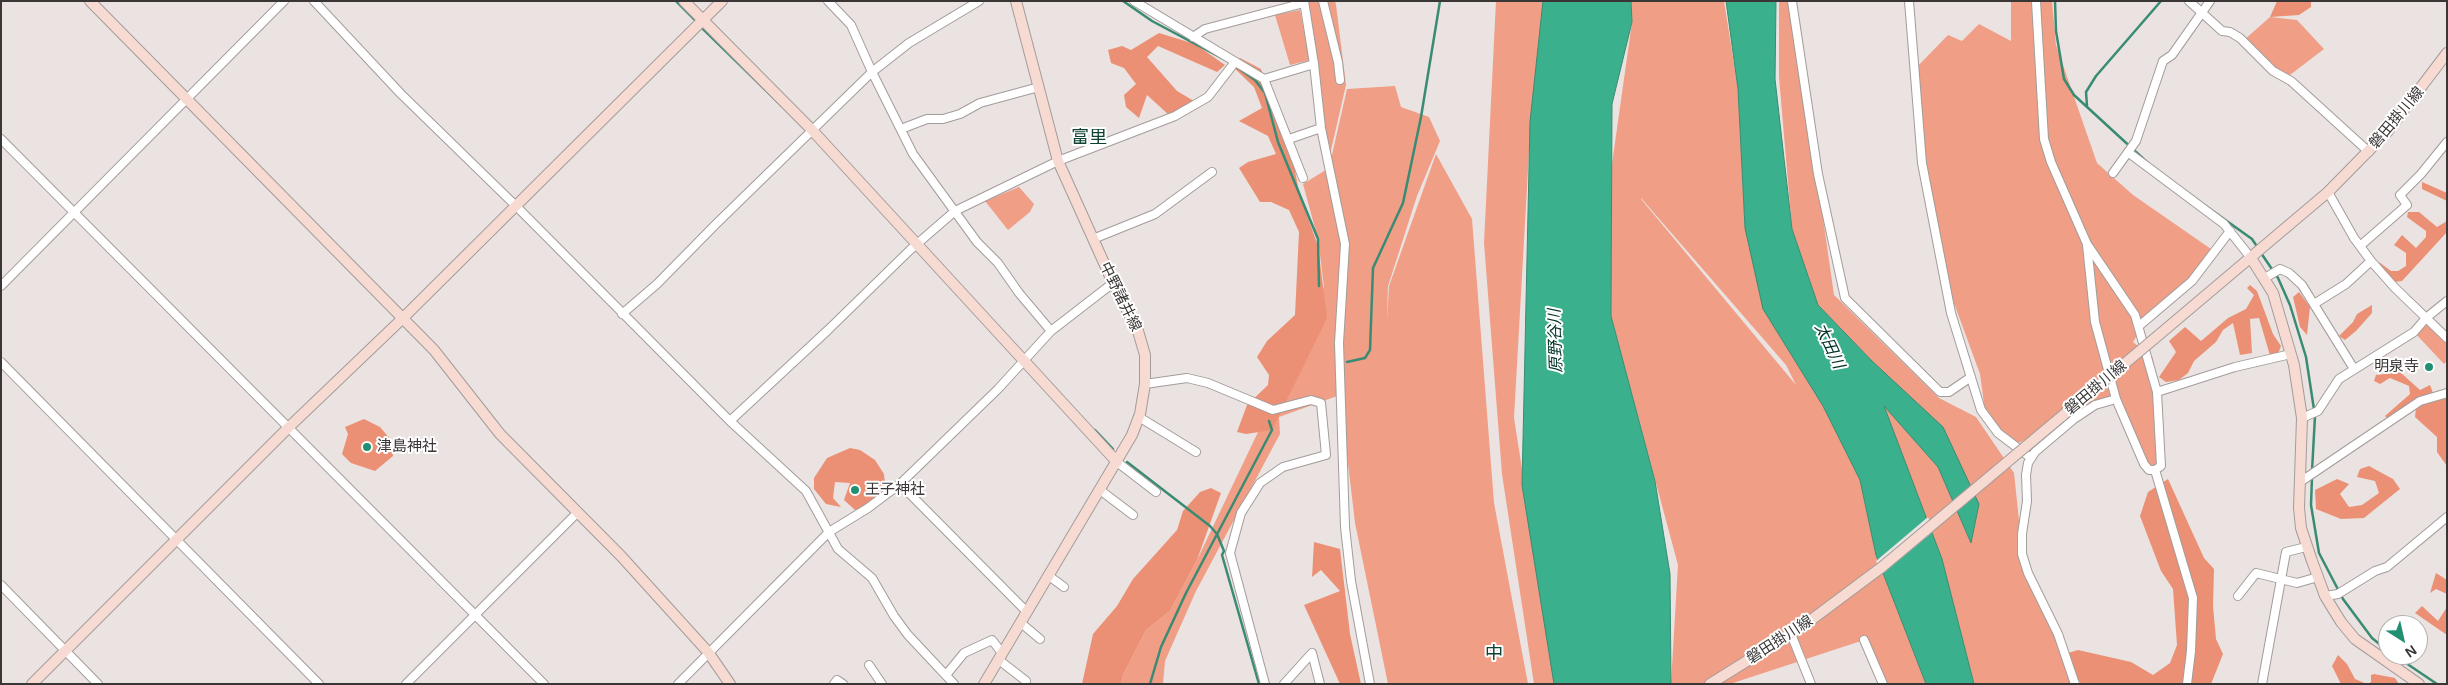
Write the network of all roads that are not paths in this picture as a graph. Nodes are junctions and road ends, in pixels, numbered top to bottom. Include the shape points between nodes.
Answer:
1 (90, 1) edge
2 (284, 1) edge
3 (314, 1) edge
4 (684, 1) edge
5 (722, 1) edge
6 (828, 1) edge
7 (979, 1) edge
8 (1016, 1) edge
9 (1134, 1) edge
10 (1323, 1) edge
11 (1792, 1) edge
12 (1908, 1) edge
13 (2036, 1) edge
14 (2189, 1) edge
15 (2210, 1) edge
16 (1304, 2) edge
17 (2203, 13) junction
18 (702, 20) junction
19 (1194, 37) junction
20 (2447, 53) edge
21 (1234, 64) junction
22 (1314, 64) junction
23 (872, 72) junction
24 (1264, 79) junction
25 (1340, 80) dead end
26 (1039, 87) junction
27 (186, 99) junction
28 (1321, 128) junction
29 (901, 129) junction
30 (812, 130) junction
31 (1, 139) edge
32 (1288, 139) junction
33 (2447, 142) edge
34 (2369, 152) junction
35 (2129, 153) junction
36 (1058, 161) junction
37 (1212, 172) dead end
38 (2113, 173) dead end
39 (1303, 178) dead end
40 (2328, 192) junction
41 (516, 206) junction
42 (955, 211) junction
43 (75, 214) junction
44 (2230, 231) junction
45 (1093, 239) junction
46 (917, 244) junction
47 (2087, 244) junction
48 (2360, 246) junction
49 (2251, 258) junction
50 (2371, 262) junction
51 (2265, 278) junction
52 (1113, 284) junction
53 (1, 286) edge
54 (2447, 301) edge
55 (2314, 304) junction
56 (622, 314) junction
57 (403, 318) junction
58 (2426, 318) junction
59 (2139, 326) junction
60 (1051, 331) junction
61 (2447, 338) edge
62 (2291, 354) junction
63 (1025, 360) junction
64 (1, 362) edge
65 (2354, 369) junction
66 (1971, 377) junction
67 (1145, 384) junction
68 (2157, 392) junction
69 (2447, 393) edge
70 (2116, 399) junction
71 (1139, 417) junction
72 (2302, 418) junction
73 (730, 421) junction
74 (289, 427) junction
75 (1196, 452) dead end
76 (2031, 458) junction
77 (1117, 462) junction
78 (2156, 470) junction
79 (2300, 482) junction
80 (900, 484) junction
81 (1100, 490) junction
82 (1156, 492) dead end
83 (578, 512) junction
84 (1133, 515) dead end
85 (2447, 517) edge
86 (830, 532) junction
87 (176, 539) junction
88 (2306, 547) junction
89 (1049, 576) junction
90 (2318, 577) junction
91 (2281, 578) junction
92 (1, 586) edge
93 (1064, 587) dead end
94 (2238, 596) dead end
95 (2326, 596) junction
96 (1028, 612) junction
97 (475, 616) junction
98 (1021, 623) junction
99 (1787, 637) junction
100 (1040, 639) dead end
101 (1864, 640) dead end
102 (66, 651) junction
103 (708, 652) junction
104 (1000, 656) junction
105 (869, 665) dead end
106 (949, 679) edge
107 (1026, 681) dead end
108 (32, 684) edge
109 (98, 684) edge
110 (319, 684) edge
111 (406, 684) edge
112 (544, 684) edge
113 (678, 684) edge
114 (730, 684) edge
115 (834, 684) edge
116 (843, 684) edge
117 (882, 684) edge
118 (942, 684) edge
119 (984, 684) edge
120 (1265, 684) edge
121 (1284, 684) edge
122 (1320, 684) edge
123 (1370, 684) edge
124 (1710, 684) edge
125 (1811, 684) edge
126 (1883, 684) edge
127 (2075, 684) edge
128 (2187, 684) edge
129 (2262, 684) edge
130 (2419, 684) edge

1 - 27 street
2 - 27 street
3 - 41 street via 401,94
4 - 18 street
5 - 18 street
6 - 23 street via 851,25
7 - 23 street via 909,43
8 - 26 street, 中野諸井線
9 - 19 street
10 - 25 street
11 - 66 street via 1818,174 1845,298 1940,392 1950,392
12 - 66 street via 1922,163 1951,313
13 - 47 street via 2044,139
14 - 17 street
15 - 17 street
16 - 19 street via 1205,29
16 - 22 street
17 - 34 street via 2222,31 2240,38
17 - 35 street via 2172,55 2163,61
18 - 30 street
18 - 41 street
19 - 21 street
20 - 34 street, 磐田掛川線
21 - 24 street
21 - 36 street via 1208,97 1192,108
22 - 24 street
22 - 28 street
23 - 29 street
23 - 30 street
24 - 32 street
26 - 29 street via 980,103 944,119 927,119
26 - 36 street, 中野諸井線
27 - 43 street
27 - 57 street
28 - 32 street
28 - 123 street via 1345,244 1339,343 1345,527 1351,581
29 - 42 street via 913,154
30 - 46 street
30 - 56 street via 657,284
31 - 43 street
32 - 39 street
33 - 48 street via 2400,195 2406,205
34 - 40 street, 磐田掛川線
35 - 38 street
35 - 44 street
36 - 42 street
36 - 45 street, 中野諸井線
37 - 45 street via 1155,214
40 - 48 street
40 - 49 street, 磐田掛川線
41 - 56 street
41 - 57 street
42 - 46 street
42 - 60 street via 976,242 998,263
43 - 53 street
43 - 74 street
44 - 49 street
44 - 59 street via 2192,282
45 - 52 street, 中野諸井線
46 - 63 street
46 - 73 street
47 - 59 street via 2135,315
47 - 70 street via 2095,322
48 - 50 street
49 - 51 street
49 - 99 street, 磐田掛川線, bridge via 1882,567
50 - 55 street via 2346,284
50 - 58 street
51 - 55 street via 2276,270 2289,273 2302,285
51 - 62 street
52 - 60 street
52 - 67 street, 中野諸井線 via 1138,331 1145,356
54 - 58 street
55 - 65 street
56 - 73 street
57 - 74 street
57 - 83 street via 443,359 500,434
58 - 61 street
58 - 65 street via 2414,332
59 - 68 street
60 - 63 street
62 - 68 street via 2235,367
62 - 72 street
63 - 77 street
63 - 80 street
64 - 87 street
65 - 72 street via 2335,384 2318,411
66 - 76 street via 1986,418 1998,433
67 - 71 street, 中野諸井線
67 - 120 street via 1187,378 1208,383 1273,410 1311,400 1321,403 1326,455 1283,466 1260,483 1241,513 1230,553
68 - 78 street via 2161,466
69 - 79 street via 2420,400
70 - 76 street via 2095,405 2074,419
70 - 78 street via 2144,464 2149,470
71 - 75 street
71 - 77 street, 中野諸井線
72 - 79 street
73 - 86 street via 806,490
74 - 87 street
74 - 97 street
76 - 127 street via 2026,475 2028,501 2022,554 2058,634
77 - 81 street, 中野諸井線
77 - 82 street
78 - 128 street via 2193,598
79 - 88 street via 2301,528
80 - 86 street
80 - 96 street
81 - 84 street
81 - 89 street, 中野諸井線
83 - 97 street
83 - 103 street
85 - 95 street via 2387,566 2338,594
86 - 103 street
86 - 106 street via 838,549 872,578 908,635
87 - 102 street
87 - 110 street
88 - 90 street
88 - 91 street via 2286,552
89 - 93 street
89 - 96 street, 中野諸井線
90 - 91 street via 2297,583
90 - 95 street
91 - 94 street via 2256,573
91 - 129 street
92 - 102 street
95 - 130 street via 2355,639
96 - 98 street, 中野諸井線
97 - 111 street
97 - 112 street
98 - 100 street
98 - 104 street, 中野諸井線
99 - 124 street, 磐田掛川線
99 - 125 street
101 - 126 street
102 - 108 street
102 - 109 street
103 - 113 street
103 - 114 street
104 - 106 street via 992,640 964,653
104 - 107 street
104 - 119 street, 中野諸井線
105 - 117 street
106 - 118 street
115 - 116 street via 837,680
121 - 122 street via 1312,653

